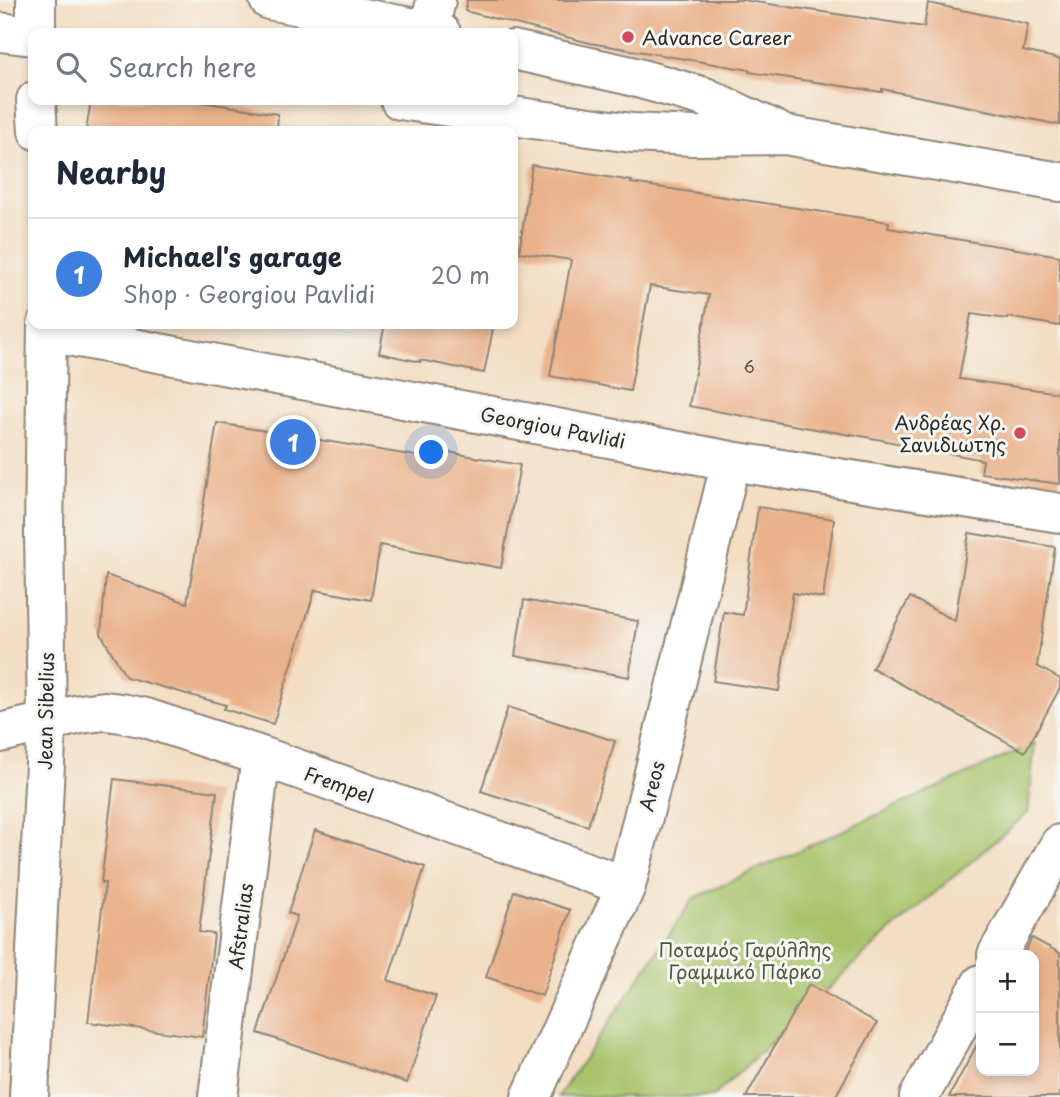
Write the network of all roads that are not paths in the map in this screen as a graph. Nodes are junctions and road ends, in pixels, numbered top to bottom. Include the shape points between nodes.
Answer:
1 (36, 0) edge
2 (269, 0) edge
3 (435, 21) edge
4 (34, 28) edge
5 (0, 32) edge
6 (28, 34) edge
7 (518, 51) edge
8 (36, 105) edge
9 (435, 105) edge
10 (38, 126) edge
11 (785, 135) junction
12 (1060, 182) edge
13 (47, 329) edge
14 (52, 329) edge
15 (731, 461) junction
16 (1060, 513) edge
17 (47, 722) junction
18 (0, 733) edge
19 (261, 756) junction
20 (1060, 844) edge
21 (626, 886) junction
22 (1000, 950) edge
23 (976, 993) edge
24 (29, 1097) edge
25 (218, 1097) edge
26 (531, 1097) edge
27 (919, 1097) edge

1 - 4 street
2 - 3 street
5 - 6 street
7 - 11 street via 705,97
8 - 10 street
9 - 11 street via 632,133
11 - 12 street
13 - 17 street, Jean Sibelius
14 - 15 street, Georgiou Pavlidi
15 - 16 street, Georgiou Pavlidi
15 - 21 street, Areos
17 - 18 street, Frempel
17 - 19 street, Frempel via 80,714 121,713
17 - 24 street, Jean Sibelius
19 - 21 street, Frempel
19 - 25 street, Afstralias
20 - 22 street
21 - 26 street, Areos
23 - 27 street

